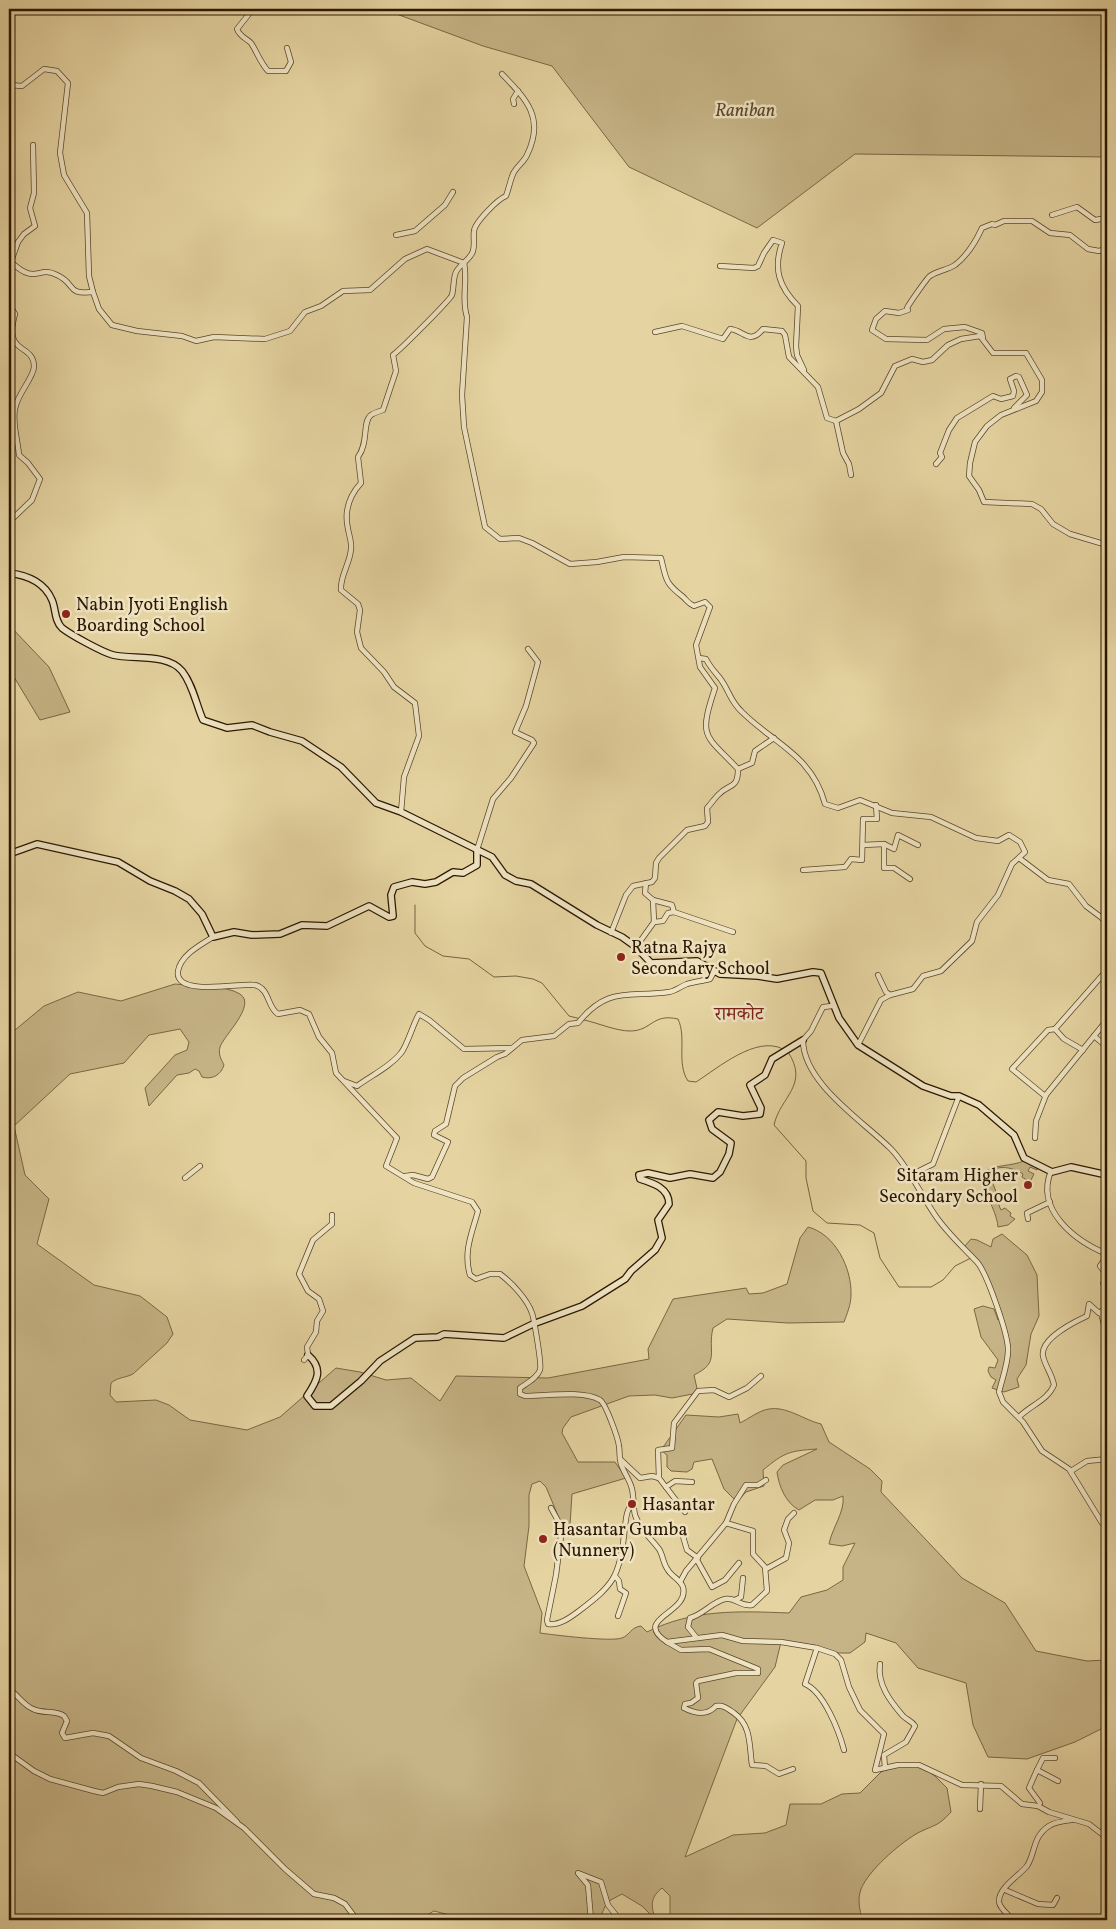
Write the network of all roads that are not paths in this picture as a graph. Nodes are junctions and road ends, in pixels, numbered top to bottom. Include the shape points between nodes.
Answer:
1 (252, 9) edge
2 (287, 48) dead end
3 (502, 74) dead end
4 (9, 85) edge
5 (518, 90) junction
6 (514, 104) dead end
7 (33, 146) dead end
8 (453, 192) dead end
9 (1052, 215) dead end
10 (1107, 218) edge
11 (396, 235) dead end
12 (1107, 248) edge
13 (11, 262) junction
14 (464, 263) junction
15 (720, 266) dead end
16 (9, 268) edge
17 (93, 292) junction
18 (9, 304) edge
19 (655, 332) dead end
20 (983, 338) junction
21 (805, 371) junction
22 (1014, 409) junction
23 (836, 421) junction
24 (936, 464) dead end
25 (852, 475) dead end
26 (9, 522) edge
27 (1107, 545) edge
28 (9, 573) edge
29 (528, 649) dead end
30 (699, 658) junction
31 (774, 738) junction
32 (738, 769) junction
33 (876, 805) junction
34 (401, 812) junction
35 (884, 844) junction
36 (863, 845) junction
37 (918, 845) dead end
38 (477, 850) junction
39 (9, 854) edge
40 (1019, 858) junction
41 (804, 870) dead end
42 (910, 878) dead end
43 (1107, 880) edge
44 (646, 883) junction
45 (1107, 899) edge
46 (653, 900) junction
47 (1107, 906) edge
48 (674, 912) junction
49 (1102, 918) junction
50 (654, 922) junction
51 (1107, 926) edge
52 (611, 932) junction
53 (733, 932) dead end
54 (213, 937) junction
55 (636, 946) junction
56 (1107, 970) edge
57 (714, 972) junction
58 (878, 975) dead end
59 (890, 995) junction
60 (832, 1006) junction
61 (1107, 1020) edge
62 (1055, 1029) junction
63 (1094, 1036) junction
64 (803, 1040) junction
65 (858, 1045) junction
66 (1107, 1046) edge
67 (511, 1048) junction
68 (1083, 1050) junction
69 (344, 1081) junction
70 (1046, 1095) junction
71 (959, 1096) junction
72 (1035, 1138) dead end
73 (200, 1166) dead end
74 (1051, 1171) junction
75 (911, 1175) junction
76 (1107, 1175) edge
77 (405, 1176) junction
78 (185, 1178) dead end
79 (1050, 1202) junction
80 (332, 1215) dead end
81 (1028, 1219) dead end
82 (1107, 1255) edge
83 (1107, 1277) edge
84 (1107, 1291) edge
85 (1107, 1307) edge
86 (1101, 1313) junction
87 (533, 1324) junction
88 (1107, 1352) edge
89 (306, 1357) joint
90 (761, 1376) dead end
91 (1020, 1417) junction
92 (619, 1458) junction
93 (1107, 1458) edge
94 (1070, 1471) junction
95 (659, 1478) junction
96 (766, 1480) dead end
97 (692, 1482) dead end
98 (666, 1487) junction
99 (632, 1501) junction
100 (551, 1508) dead end
101 (684, 1512) dead end
102 (794, 1514) dead end
103 (726, 1523) junction
104 (1107, 1525) edge
105 (682, 1533) dead end
106 (697, 1559) junction
107 (739, 1563) dead end
108 (766, 1569) junction
109 (615, 1576) junction
110 (743, 1578) dead end
111 (680, 1582) junction
112 (735, 1600) junction
113 (618, 1616) dead end
114 (696, 1637) junction
115 (668, 1642) junction
116 (817, 1648) junction
117 (880, 1664) dead end
118 (9, 1689) edge
119 (844, 1750) dead end
120 (9, 1753) edge
121 (1055, 1758) dead end
122 (885, 1768) junction
123 (793, 1769) dead end
124 (1038, 1770) junction
125 (1058, 1781) dead end
126 (981, 1784) junction
127 (1040, 1803) dead end
128 (980, 1809) dead end
129 (1078, 1820) junction
130 (238, 1824) junction
131 (1107, 1838) edge
132 (1005, 1890) junction
133 (1057, 1898) dead end
134 (357, 1920) edge
135 (592, 1920) edge
136 (620, 1920) edge
137 (1014, 1920) edge

1 - 2 street via 237,30 252,45 262,64 268,70 286,71 291,62
3 - 5 street
4 - 17 street via 22,86 44,69 57,71 68,83 60,154 64,175 87,213 89,276
5 - 6 street
5 - 14 street via 532,114 533,138 506,196 498,198 491,210 478,220 473,253
7 - 13 street via 34,193 30,208 35,226 18,242
8 - 11 street via 445,205 416,231
9 - 10 street via 1077,207 1095,220
12 - 20 street via 1099,251 1088,249 1070,235 1050,233 1032,221 992,224 982,228 975,244 954,265 928,278 908,310 899,313 885,311 876,319 872,330 886,339 927,340 944,329 966,328 982,333
13 - 16 street
13 - 17 street via 32,276 47,272 58,275 78,293
14 - 17 street via 427,249 400,262 370,290 343,291 305,312 290,331 265,339 214,337 196,341 112,324 99,308
14 - 30 street via 464,308 467,316 462,395 464,427 485,527 500,539 526,540 570,564 624,557 660,558 669,586 687,603 694,606 705,602 710,608 696,645
14 - 34 street via 456,272 452,296 407,345 393,355 396,371 390,394 383,410 371,415 365,426 364,448 358,457 362,483 352,493 347,508 346,524 352,548 341,580 341,590 358,604 357,632 361,648 394,687 415,702 419,736 404,777
15 - 21 street via 754,268 773,240 782,243 777,274 784,290 798,306 797,356
18 - 26 street via 15,314 11,334 15,344 32,359 34,367 14,409 19,456 40,480 32,500
19 - 21 street via 682,326 724,339 730,329 747,337 763,329 777,329 785,335 789,358
20 - 22 street via 993,353 1026,352 1042,380 1042,392 1036,401
20 - 23 street via 961,339 948,345 932,360 912,359 895,366 880,393 859,410
21 - 23 street via 818,387 827,418
22 - 24 street via 1028,395 1016,376 1010,379 1014,391 1012,396 1005,399 993,396 957,418 949,430 940,454 942,457
22 - 27 street via 987,426 975,442 970,476 984,502 1032,504 1041,509 1053,524 1070,534
23 - 25 street
28 - 34 street via 26,574 42,587 52,599 56,620 62,628 102,651 166,661 180,669 193,692 202,720 227,728 252,725 302,741 341,768 376,804
29 - 38 street via 538,662 515,732 534,743 493,799
30 - 31 street via 706,659 719,676 731,701
30 - 32 street via 700,667 715,688 706,726 708,738
31 - 32 street via 755,751 752,763
31 - 33 street via 809,770 820,785 825,804 838,808 860,800
32 - 44 street via 735,784 707,808 708,822 705,826 687,830 678,837 656,863 655,878
33 - 36 street via 877,819 863,820
33 - 40 street via 892,813 931,817 976,838 998,841 1008,835 1020,842 1024,852
34 - 38 street
35 - 36 street
35 - 37 street via 894,849 898,835
35 - 42 street via 884,868 894,868
36 - 41 street via 862,860 851,860 845,867
38 - 52 street via 492,857 505,875 531,884
38 - 54 street via 476,865 470,870 453,872 436,882 412,882 394,887 391,895 393,916 369,906 327,926 302,925 280,934 234,932
39 - 54 street via 37,844 118,862 189,899 202,914
40 - 49 street via 1048,880 1069,884 1086,906
40 - 59 street via 1012,864 998,894 977,922 972,941 941,971 923,976 913,989
43 - 45 street via 1104,887
44 - 46 street via 645,893
44 - 52 street via 634,886 626,895
46 - 48 street via 672,905
46 - 50 street
47 - 49 street
48 - 50 street via 668,913 663,921
48 - 53 street
49 - 51 street
50 - 55 street
52 - 55 street
54 - 69 street via 191,950 178,969 182,982 202,987 254,985 266,992 278,1014 300,1010 309,1014 319,1037 332,1053 336,1074
55 - 57 street via 651,962 696,961
56 - 62 street
57 - 60 street via 727,976 777,979 821,973
57 - 67 street via 710,979 686,984 671,992 622,994 603,1001 578,1023 568,1024 554,1036 522,1040
58 - 59 street
59 - 65 street via 881,1000
60 - 64 street via 823,1007
60 - 65 street
61 - 63 street
62 - 68 street via 1064,1039
62 - 70 street via 1048,1030 1012,1069
63 - 66 street
63 - 68 street
64 - 75 street via 805,1058 817,1077 891,1150
64 - 87 street via 772,1059 765,1075 750,1085 760,1114 743,1116 718,1112 711,1116 709,1126 730,1143 729,1154 718,1175 713,1178 690,1174 670,1178 639,1175 640,1179 665,1191 669,1200 658,1220 662,1238 655,1250 607,1292 582,1306
65 - 71 street via 924,1086
67 - 69 street via 464,1049 418,1014 402,1053 388,1066 357,1086
67 - 77 street via 455,1086 446,1124 435,1131 434,1135 448,1142 432,1177
68 - 70 street
69 - 77 street via 397,1138 386,1166
70 - 72 street via 1036,1121
71 - 74 street via 979,1105 1014,1135 1024,1158
71 - 75 street via 933,1164
73 - 78 street
74 - 76 street via 1071,1167
74 - 79 street via 1048,1177
75 - 91 street via 954,1240 985,1274 1008,1348 999,1392 1003,1402
77 - 87 street via 414,1183 472,1202 478,1212 466,1256 470,1275 476,1279 500,1274 516,1289 532,1313
79 - 81 street via 1027,1213
79 - 82 street via 1062,1226
80 - 89 street via 332,1224 313,1240 299,1274 308,1291 319,1299 323,1311 307,1347
82 - 83 street via 1100,1266
83 - 84 street via 1103,1283
85 - 86 street
86 - 88 street
86 - 91 street via 1098,1314 1089,1304 1087,1316 1069,1324 1046,1343 1042,1354 1054,1385 1049,1395
87 - 89 street via 504,1338 444,1334 415,1338 380,1361 331,1406 315,1406 306,1396 315,1384 319,1369 315,1361
87 - 92 street via 540,1370 535,1378 520,1388 520,1394 584,1394 603,1402 619,1444
90 - 95 street via 729,1397 714,1390 698,1391 674,1423 672,1448 657,1452
91 - 94 street via 1046,1455
92 - 95 street via 640,1478
92 - 99 street via 632,1487
93 - 94 street via 1087,1461
94 - 104 street via 1102,1523
95 - 98 street
96 - 103 street via 758,1485 746,1485
97 - 98 street via 675,1481
98 - 101 street
99 - 109 street via 626,1514 622,1558
99 - 111 street via 640,1526 659,1550 669,1573
100 - 109 street via 562,1528 548,1624 554,1626 572,1616 610,1585
102 - 108 street via 784,1530 789,1543 786,1558
103 - 106 street
103 - 108 street via 753,1531 753,1554
105 - 106 street via 687,1550
106 - 107 street via 712,1587 725,1580
106 - 111 street
108 - 112 street via 768,1588 756,1603 746,1606
109 - 113 street via 620,1589 626,1592
110 - 112 street via 741,1597
111 - 115 street via 683,1589 680,1602 657,1620 655,1626 658,1634
112 - 114 street via 718,1602 700,1616 690,1618 688,1627
114 - 115 street
114 - 116 street via 722,1635 743,1642 782,1642
115 - 123 street via 681,1650 709,1649 758,1669 758,1673 736,1673 698,1681 698,1698 685,1704 684,1708 699,1714 723,1706 741,1718 750,1740 752,1765 766,1766 779,1774
116 - 119 street via 805,1684 820,1695 837,1727
116 - 122 street via 839,1656 860,1710 884,1734 875,1770
117 - 122 street via 880,1681 890,1700 915,1726 906,1742 884,1755
118 - 130 street via 27,1707 64,1716 67,1721 62,1733 65,1738 93,1733 109,1736 141,1758 191,1778 209,1791
120 - 130 street via 50,1779 103,1794 118,1787 139,1784 177,1792 216,1808
121 - 124 street via 1043,1758
122 - 126 street via 919,1765 962,1785
124 - 125 street
124 - 127 street via 1029,1788
126 - 128 street
126 - 129 street via 1001,1786 1022,1804
129 - 131 street
129 - 132 street via 1049,1826 1036,1839 1027,1865
130 - 134 street via 314,1894 345,1904
132 - 133 street via 1038,1904 1052,1905
132 - 137 street via 999,1901 1000,1907
135 - 136 street via 588,1885 578,1873 601,1882 608,1905

